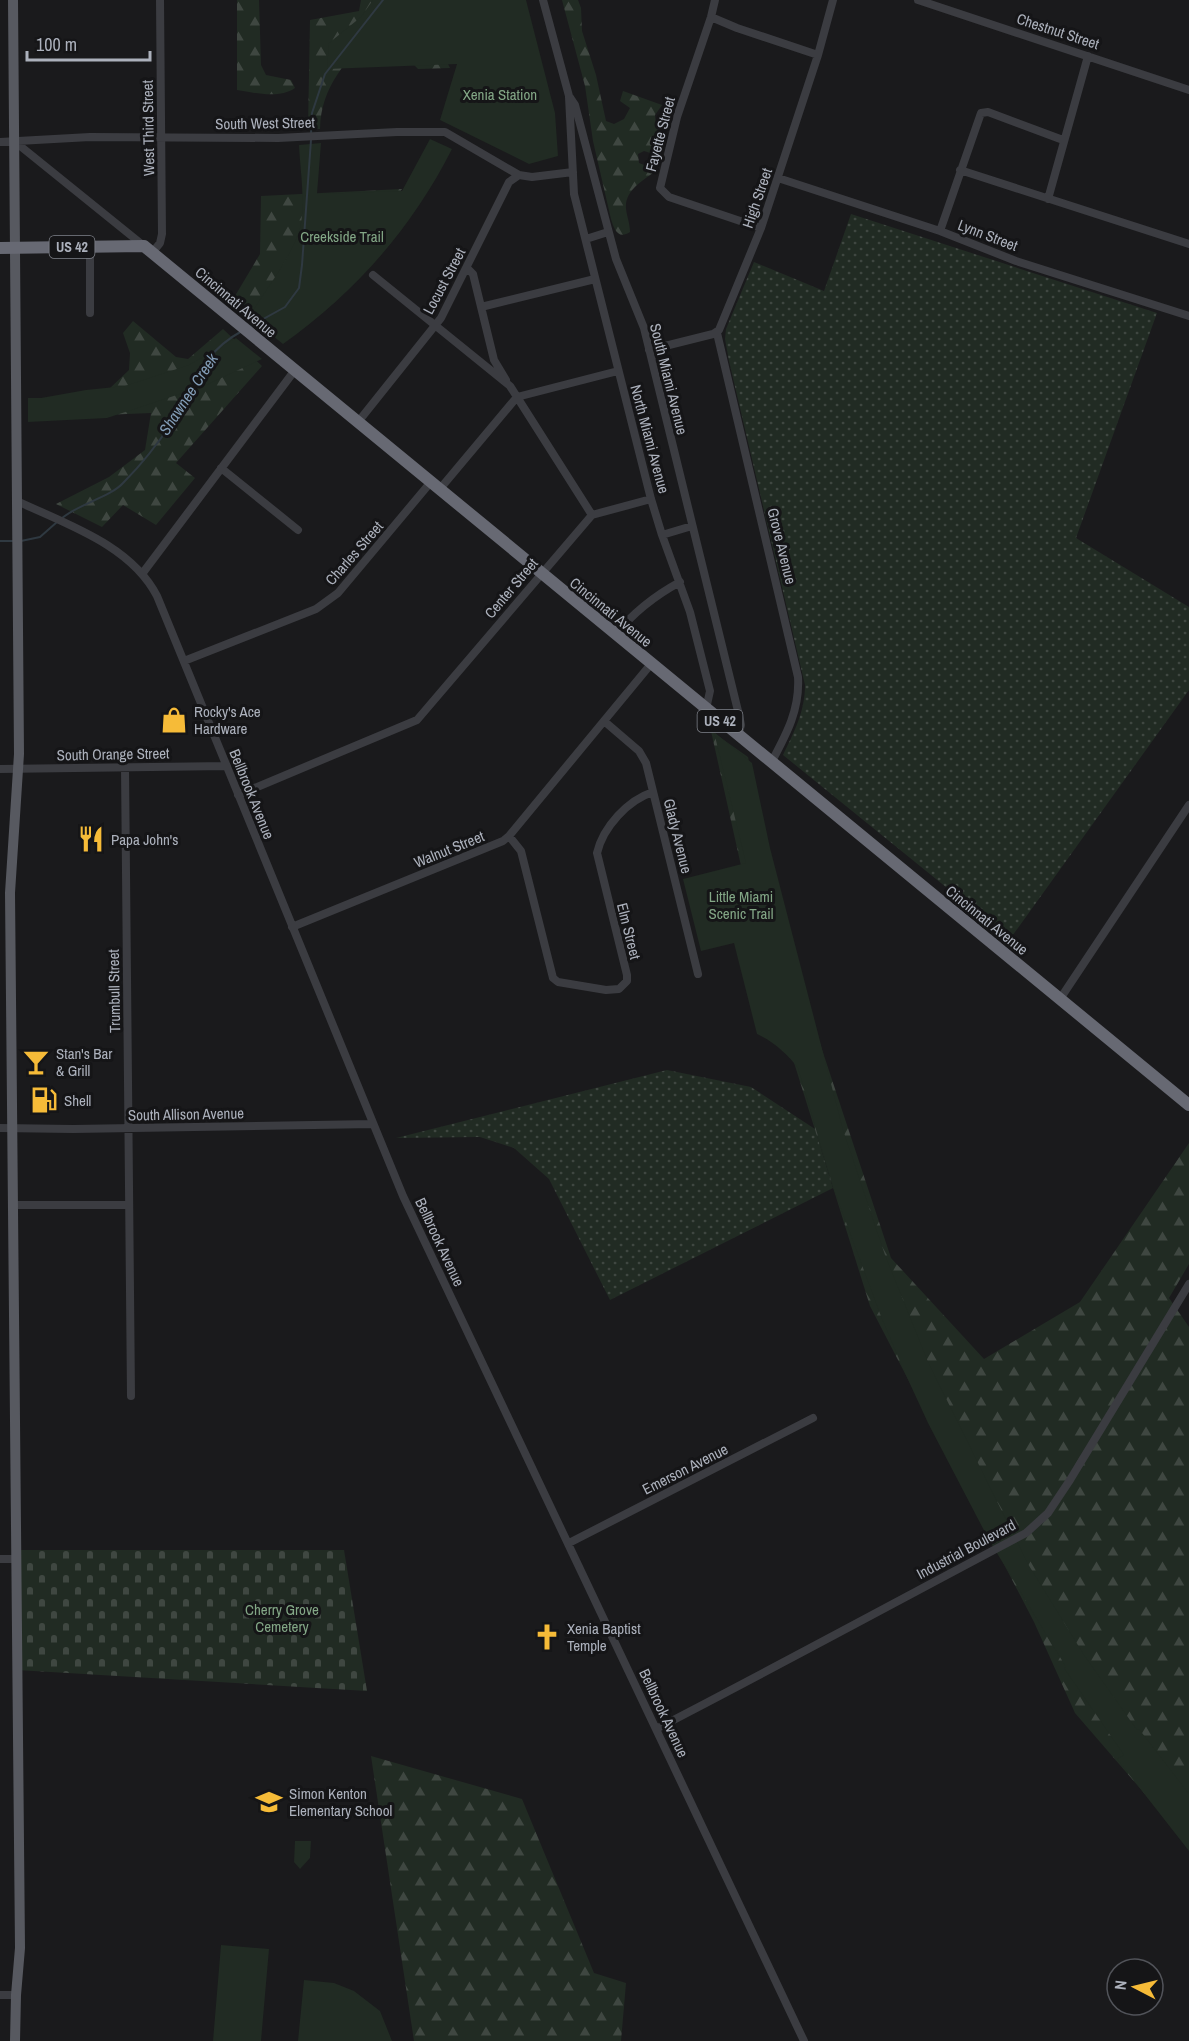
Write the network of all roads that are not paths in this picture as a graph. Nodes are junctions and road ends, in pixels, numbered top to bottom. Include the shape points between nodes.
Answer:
1 (13, 0) edge
2 (160, 0) edge
3 (543, 0) edge
4 (715, 0) edge
5 (832, 0) edge
6 (918, 0) edge
7 (711, 17) junction
8 (818, 55) junction
9 (1088, 56) junction
10 (1189, 90) edge
11 (569, 96) junction
12 (161, 137) junction
13 (1063, 140) junction
14 (14, 141) junction
15 (0, 142) edge
16 (960, 170) junction
17 (573, 172) junction
18 (519, 175) junction
19 (778, 178) junction
20 (1048, 199) junction
21 (761, 228) junction
22 (940, 231) junction
23 (608, 232) junction
24 (586, 239) junction
25 (1189, 244) edge
26 (15, 247) junction
27 (90, 247) junction
28 (0, 248) edge
29 (148, 250) junction
30 (467, 268) junction
31 (372, 275) dead end
32 (595, 279) junction
33 (481, 307) junction
34 (90, 313) dead end
35 (1189, 316) edge
36 (436, 325) junction
37 (717, 333) junction
38 (649, 350) junction
39 (295, 370) junction
40 (618, 371) junction
41 (510, 386) junction
42 (517, 397) junction
43 (358, 422) junction
44 (220, 468) junction
45 (435, 487) junction
46 (651, 499) junction
47 (17, 501) junction
48 (591, 515) junction
49 (692, 526) junction
50 (298, 530) dead end
51 (662, 535) junction
52 (142, 574) junction
53 (541, 574) junction
54 (680, 582) junction
55 (615, 635) junction
56 (184, 662) junction
57 (651, 664) junction
58 (706, 709) junction
59 (604, 721) junction
60 (738, 735) junction
61 (771, 763) junction
62 (226, 766) junction
63 (125, 767) junction
64 (0, 769) edge
65 (18, 769) junction
66 (653, 792) junction
67 (238, 795) junction
68 (1189, 805) edge
69 (510, 836) junction
70 (292, 927) junction
71 (698, 974) dead end
72 (1060, 999) junction
73 (1189, 1105) edge
74 (373, 1124) junction
75 (0, 1128) edge
76 (12, 1128) junction
77 (128, 1128) junction
78 (14, 1205) junction
79 (129, 1205) junction
80 (1189, 1284) edge
81 (130, 1396) dead end
82 (813, 1418) dead end
83 (568, 1543) junction
84 (0, 1559) edge
85 (17, 1559) junction
86 (656, 1729) junction
87 (0, 1995) edge
88 (16, 1995) junction
89 (15, 2041) edge
90 (804, 2041) edge

1 - 14 main road
2 - 12 street, West Third Street
3 - 11 street, South Miami Avenue
4 - 7 street, Fayette Street
5 - 8 street, High Street
6 - 9 street, Chestnut Street
7 - 8 street
7 - 21 street, Fayette Street via 677,117 660,188 669,197
8 - 19 street, High Street
9 - 10 street, Chestnut Street
9 - 13 street
11 - 17 street, North Miami Avenue
11 - 23 street, South Miami Avenue via 575,105
12 - 14 street, South West Street
12 - 18 street, South West Street via 445,132
12 - 29 street, West Third Street via 162,234 160,243
13 - 16 street via 984,112
13 - 20 street
14 - 15 street, South West Street
14 - 26 main road
14 - 29 street, Cincinnati Avenue
16 - 20 street
16 - 22 street
17 - 18 street
17 - 24 street, North Miami Avenue via 574,194
18 - 30 street, Locust Street via 509,182
19 - 21 street, High Street
19 - 22 street, Lynn Street
20 - 25 street
21 - 37 street, High Street
22 - 35 street, Lynn Street via 1026,264
23 - 24 street
23 - 38 street, South Miami Avenue
24 - 32 street, North Miami Avenue
26 - 27 highway, US 42
26 - 28 highway, US 42
26 - 47 main road
27 - 29 highway, US 42
27 - 34 street
29 - 39 highway, Cincinnati Avenue / US 42
30 - 33 street via 473,274
30 - 36 street, Locust Street
31 - 36 street
32 - 33 street
32 - 40 street, North Miami Avenue
33 - 41 street via 494,360
36 - 41 street
36 - 43 street, Locust Street
37 - 38 street
37 - 61 street, Grove Avenue via 798,678 794,716
38 - 49 street, South Miami Avenue
39 - 43 highway, Cincinnati Avenue / US 42
39 - 44 street
40 - 42 street
40 - 46 street, North Miami Avenue
41 - 42 street
42 - 45 street, Charles Street
42 - 48 street
43 - 45 highway, Cincinnati Avenue / US 42
44 - 50 street
44 - 52 street
45 - 53 highway, Cincinnati Avenue / US 42
45 - 56 street, Charles Street via 328,602
46 - 48 street
46 - 51 street, North Miami Avenue
47 - 52 street, Bellbrook Avenue via 103,543
47 - 65 main road
48 - 53 street, Center Street
49 - 51 street
49 - 60 street, South Miami Avenue via 739,715
51 - 54 street, North Miami Avenue
52 - 56 street, Bellbrook Avenue via 158,596
53 - 55 highway, Cincinnati Avenue / US 42
53 - 67 street, Center Street via 417,720
54 - 55 street via 644,605
54 - 58 street, North Miami Avenue via 710,691
55 - 57 highway, Cincinnati Avenue / US 42
56 - 62 street, Bellbrook Avenue
57 - 58 highway, Cincinnati Avenue / US 42
57 - 59 street, Walnut Street
58 - 60 highway, Cincinnati Avenue / US 42
59 - 66 street, Glady Avenue via 642,755
59 - 69 street, Walnut Street
60 - 61 highway, Cincinnati Avenue / US 42
61 - 72 highway, Cincinnati Avenue / US 42
62 - 63 street, South Orange Street
62 - 67 street, Bellbrook Avenue
63 - 65 street, South Orange Street
63 - 77 street, Trumbull Street
64 - 65 street, South Orange Street
65 - 76 main road via 6,992
66 - 69 street, Elm Street via 638,798 621,813 603,837 597,853 627,975 620,989 597,989 553,978 521,851
66 - 71 street, Glady Avenue
67 - 70 street, Bellbrook Avenue
68 - 72 street
69 - 70 street, Walnut Street via 499,844
70 - 74 street, Bellbrook Avenue
72 - 73 highway, Cincinnati Avenue / US 42
74 - 77 street, South Allison Avenue
74 - 83 street, Bellbrook Avenue
75 - 76 street, South Allison Avenue
76 - 77 street, South Allison Avenue
76 - 78 main road
77 - 79 street, Trumbull Street
78 - 79 street
78 - 85 main road
79 - 81 street, Trumbull Street
80 - 86 street, Industrial Boulevard via 1048,1513 1026,1533
82 - 83 street, Emerson Avenue
83 - 86 street, Bellbrook Avenue
84 - 85 street
85 - 88 main road via 20,1948
86 - 90 street, Bellbrook Avenue
87 - 88 street
88 - 89 main road

